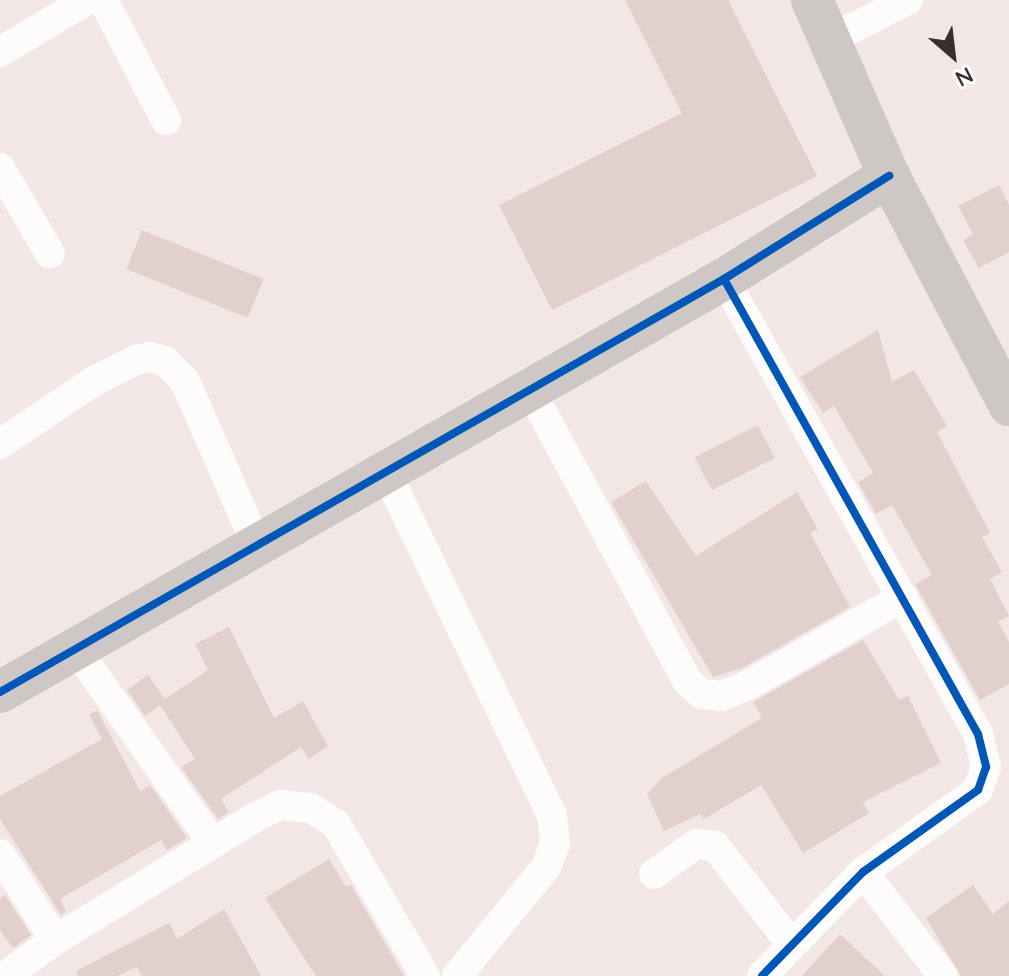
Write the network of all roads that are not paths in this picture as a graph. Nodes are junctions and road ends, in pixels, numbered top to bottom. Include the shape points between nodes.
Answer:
1 (87, 0) edge
2 (103, 0) edge
3 (812, 0) edge
4 (908, 0) edge
5 (831, 39) junction
6 (0, 52) edge
7 (166, 120) dead end
8 (0, 168) edge
9 (889, 176) junction
10 (50, 254) dead end
11 (724, 279) junction
12 (530, 390) junction
13 (1009, 405) edge
14 (0, 444) edge
15 (386, 472) junction
16 (257, 546) junction
17 (903, 597) junction
18 (76, 649) junction
19 (0, 692) edge
20 (213, 843) junction
21 (0, 854) edge
22 (863, 872) junction
23 (654, 874) dead end
24 (55, 940) junction
25 (792, 945) junction
26 (5, 976) edge
27 (425, 976) edge
28 (457, 976) edge
29 (762, 976) edge
30 (943, 976) edge

1 - 6 street
2 - 7 street
3 - 5 street
4 - 5 street
5 - 9 street
8 - 10 street
9 - 11 street
9 - 13 street
11 - 12 street
11 - 17 street
12 - 15 street
12 - 17 street via 688,682 702,694 722,696 750,684
14 - 16 street via 94,381 136,360 165,361 185,381
15 - 16 street
15 - 28 street via 552,815 555,844 546,867
16 - 18 street
17 - 22 street via 978,734 986,767 978,790
18 - 19 street
18 - 20 street
20 - 24 street
20 - 27 street via 280,805 311,808 336,824
21 - 24 street
22 - 25 street
22 - 30 street
23 - 25 street via 696,844 715,846
24 - 26 street
25 - 29 street

